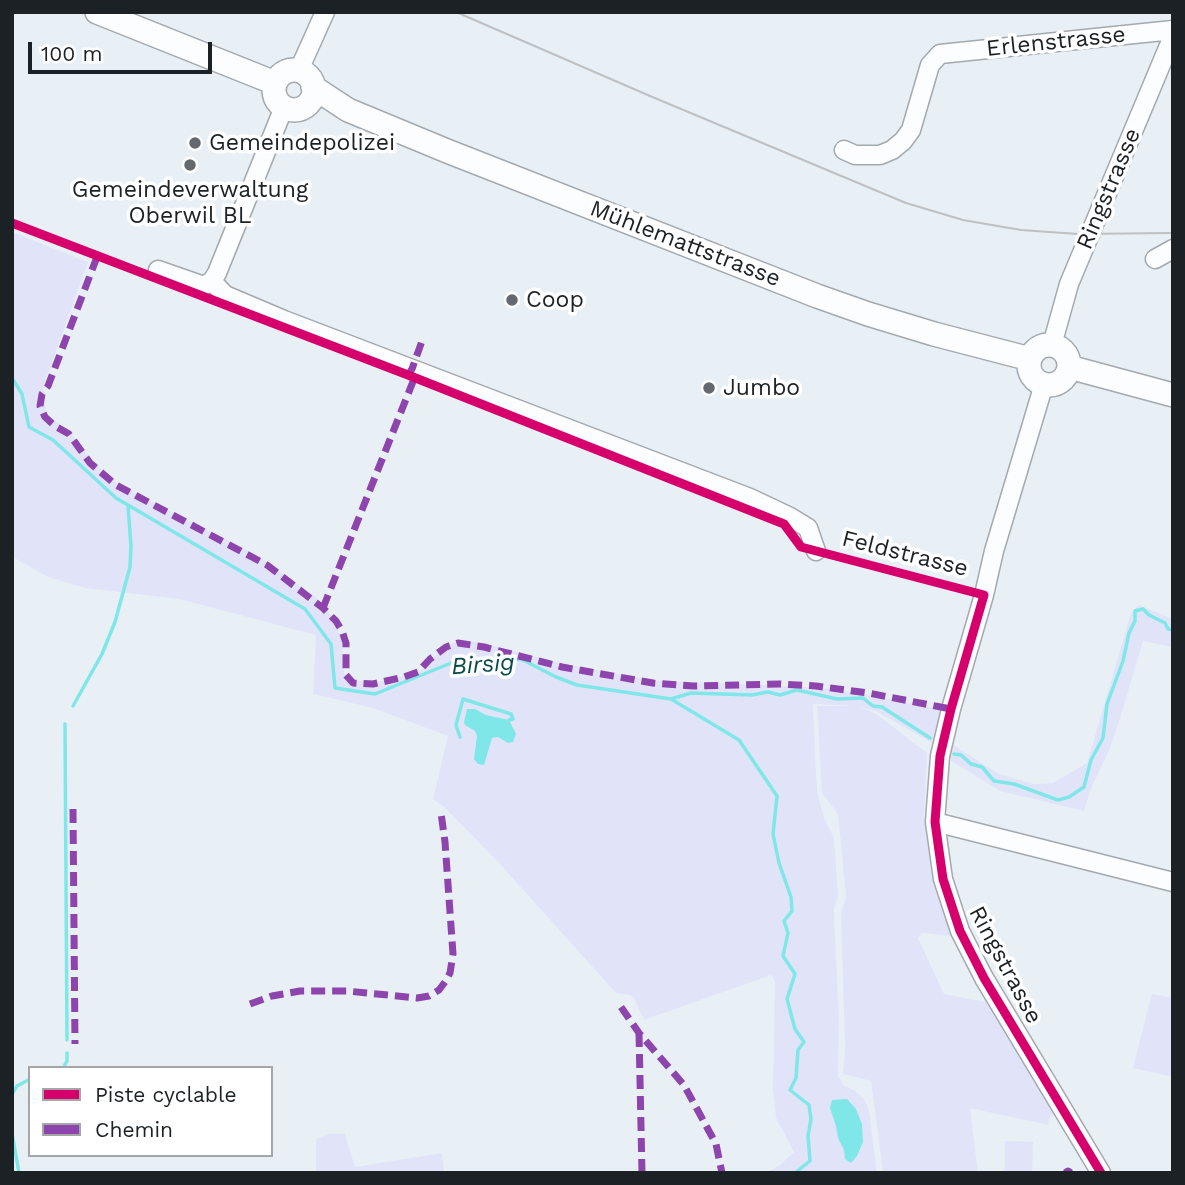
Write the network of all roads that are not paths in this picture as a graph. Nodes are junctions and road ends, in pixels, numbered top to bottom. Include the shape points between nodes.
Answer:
1 (97, 12) edge
2 (325, 12) edge
3 (1173, 30) edge
4 (1173, 36) edge
5 (275, 83) junction
6 (307, 87) junction
7 (284, 107) junction
8 (844, 150) dead end
9 (1173, 249) edge
10 (1155, 259) dead end
11 (158, 270) dead end
12 (212, 281) junction
13 (1052, 345) junction
14 (1030, 359) junction
15 (1069, 367) junction
16 (1044, 384) junction
17 (1173, 395) edge
18 (816, 551) dead end
19 (935, 822) junction
20 (1173, 882) edge
21 (1101, 1173) edge

1 - 5 main road
2 - 6 street
3 - 8 street, Erlenstrasse via 940,54 930,65 911,130 903,141 880,155
4 - 13 street, Ringstrasse via 1069,284
5 - 6 main road via 292,69
5 - 7 main road via 274,94
6 - 7 main road via 297,109
6 - 14 main road, Mühlemattstrasse via 348,110 447,151 817,296 933,334
7 - 12 street
9 - 10 street
11 - 12 street, Feldstrasse via 201,285
12 - 18 street, Feldstrasse via 225,295 284,320 750,498 808,528
13 - 14 main road via 1041,346
13 - 15 main road via 1062,349
14 - 16 main road via 1031,375
15 - 16 main road via 1063,380
15 - 17 main road
16 - 19 street, Ringstrasse via 951,709 940,756
19 - 20 street
19 - 21 street, Ringstrasse via 943,879 960,930

